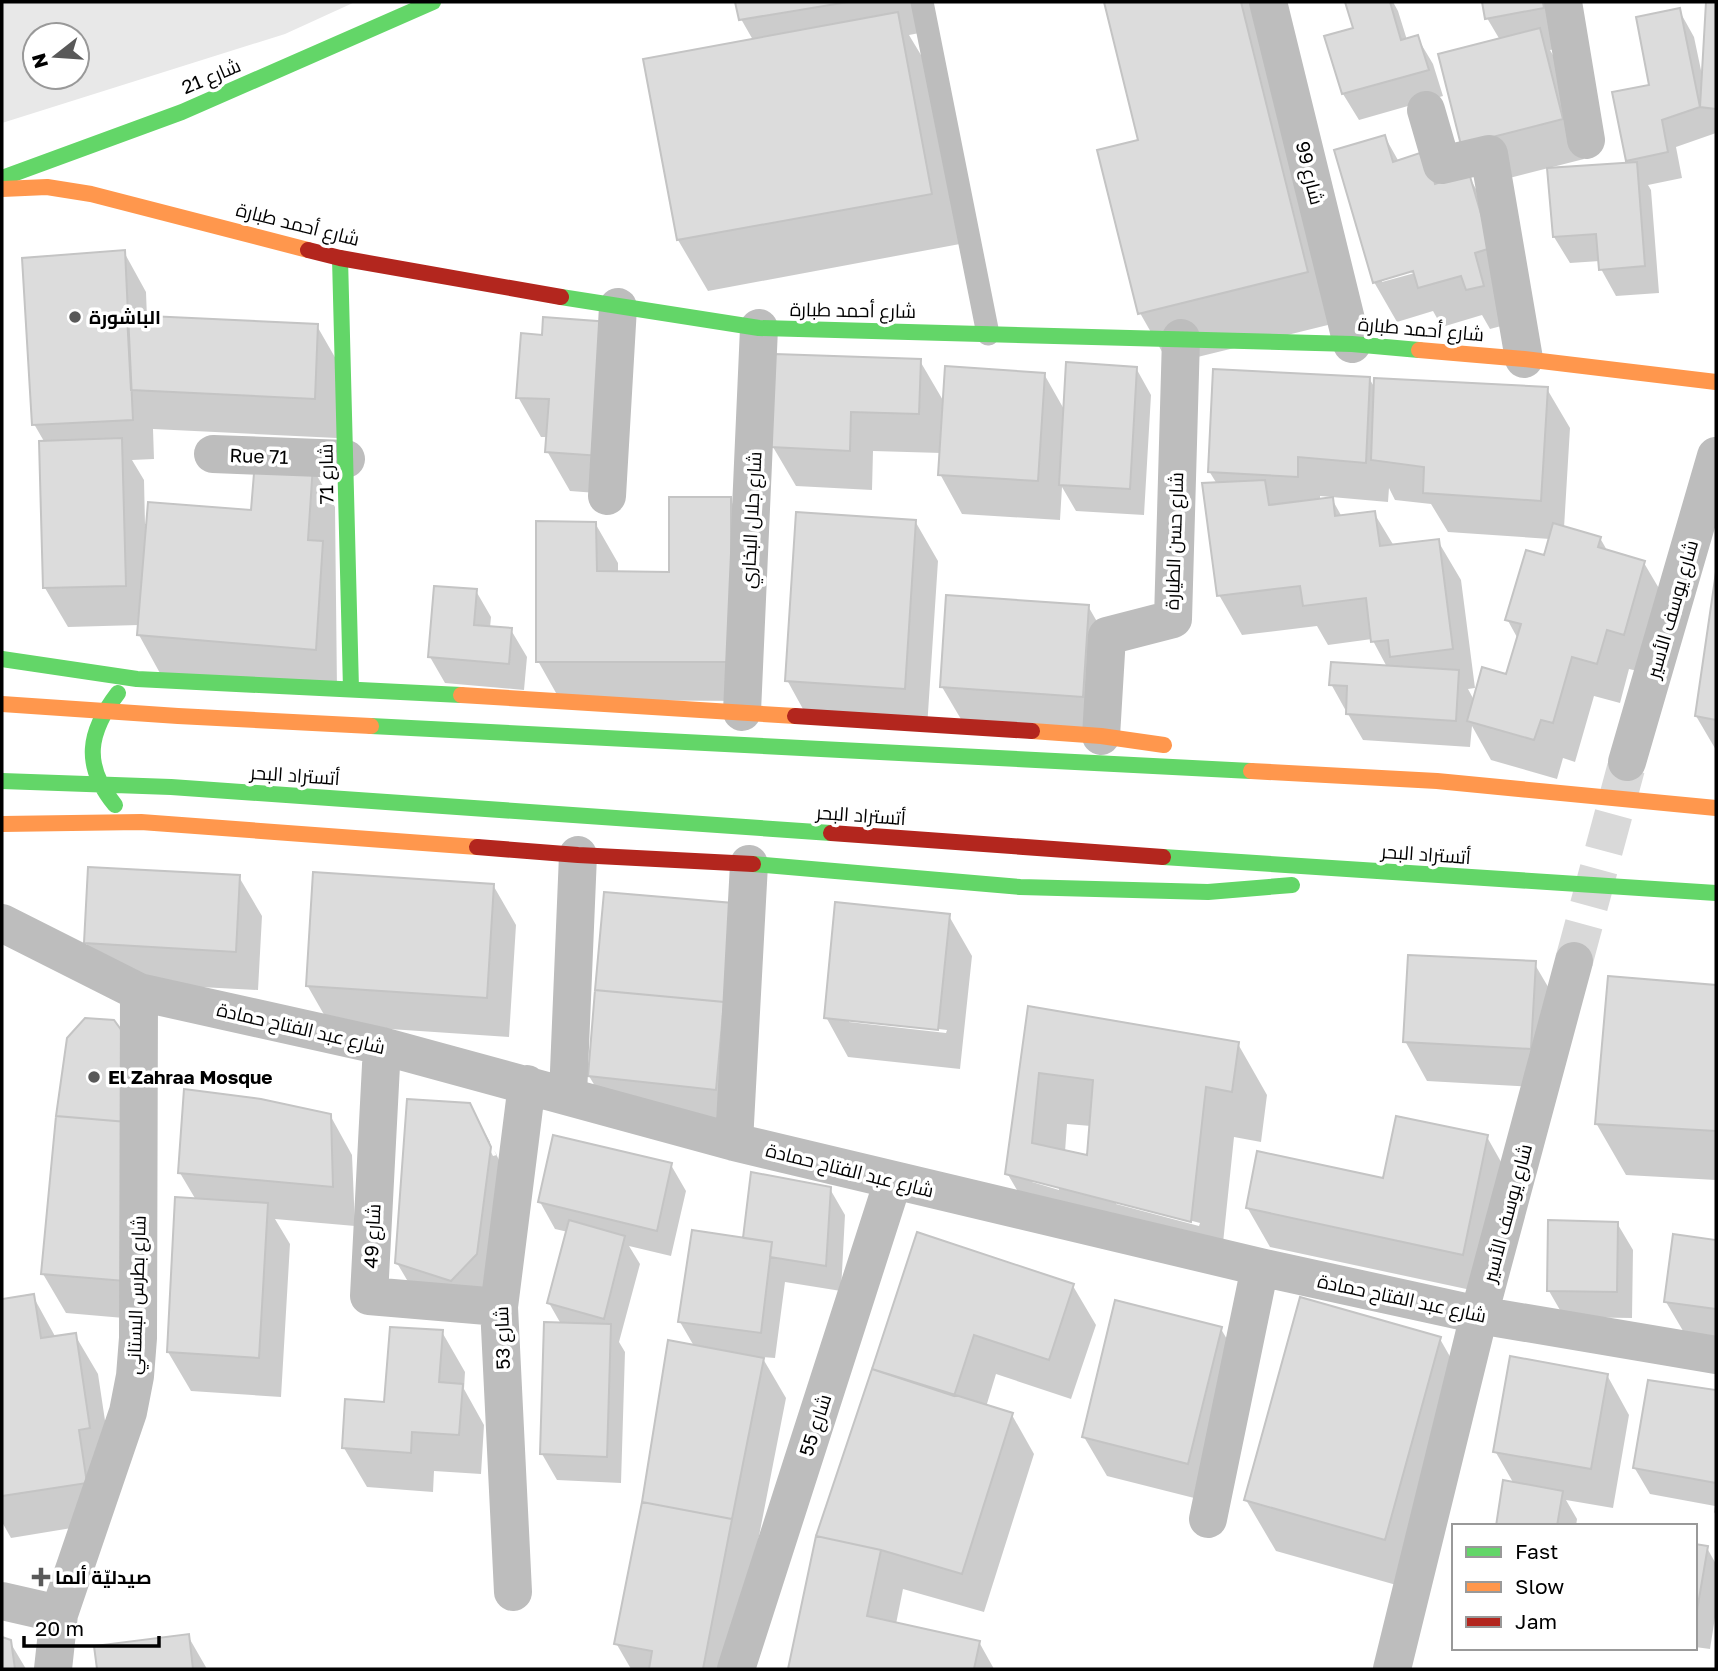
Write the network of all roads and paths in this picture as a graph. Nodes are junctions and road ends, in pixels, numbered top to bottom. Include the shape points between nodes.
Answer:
1 (433, 2) edge
2 (922, 2) edge
3 (1268, 2) edge
4 (1563, 2) edge
5 (1426, 110) dead end
6 (1586, 140) dead end
7 (2, 178) edge
8 (2, 189) edge
9 (340, 258) junction
10 (618, 307) junction
11 (759, 328) junction
12 (988, 334) junction
13 (1181, 338) junction
14 (1352, 344) junction
15 (1524, 359) junction
16 (1716, 382) edge
17 (213, 454) dead end
18 (1716, 456) edge
19 (346, 459) junction
20 (607, 496) dead end
21 (2, 659) edge
22 (137, 679) junction
23 (351, 689) junction
24 (2, 705) edge
25 (742, 712) junction
26 (1101, 736) junction
27 (1181, 747) dead end
28 (1235, 754) dead end
29 (1627, 762) tunnel mouth
30 (2, 781) edge
31 (1437, 781) junction
32 (1716, 808) edge
33 (141, 822) junction
34 (2, 824) edge
35 (578, 855) junction
36 (749, 864) junction
37 (1426, 875) junction
38 (1716, 893) edge
39 (2, 923) edge
40 (1574, 961) tunnel mouth
41 (139, 992) junction
42 (382, 1046) junction
43 (527, 1084) junction
44 (568, 1095) junction
45 (733, 1142) junction
46 (893, 1181) junction
47 (1260, 1267) junction
48 (499, 1307) junction
49 (1479, 1315) junction
50 (1716, 1355) edge
51 (1208, 1519) dead end
52 (513, 1592) dead end
53 (2, 1601) edge
54 (59, 1614) junction
55 (53, 1669) edge
56 (736, 1669) edge
57 (1392, 1669) edge

1 - 7 main road, شارع 21 via 182,112
2 - 12 lane
3 - 14 street, شارع 99
4 - 6 street
5 - 15 street via 1442,166 1489,154
8 - 9 main road, شارع أحمد طبارة via 47,187 91,194
9 - 10 main road, شارع أحمد طبارة
9 - 19 main road, شارع 71
10 - 11 main road, شارع أحمد طبارة
10 - 20 street
11 - 12 main road, شارع أحمد طبارة
11 - 25 street, شارع جلال البخاري
12 - 13 main road, شارع أحمد طبارة
13 - 14 main road, شارع أحمد طبارة
13 - 26 street, شارع حسن الطيارة via 1173,619 1107,636
14 - 15 main road, شارع أحمد طبارة
15 - 16 main road, شارع أحمد طبارة
17 - 19 street, Rue 71
18 - 29 street, شارع يوسف الأسير
19 - 23 main road, شارع 71
21 - 22 main road
22 - 23 main road
22 - 33 main road via 107,706 94,737 93,755 95,771 112,802
23 - 25 main road
24 - 31 main road
25 - 26 main road
26 - 27 main road
28 - 31 main road
30 - 37 main road, أتستراد البحر via 185,788
31 - 32 main road
33 - 34 main road
33 - 35 main road
35 - 36 main road
35 - 44 street
36 - 37 main road via 1020,887 1208,892
36 - 45 street
37 - 38 main road, أتستراد البحر
39 - 41 street, شارع عبد الفتاح حمادة
40 - 49 street, شارع يوسف الأسير
41 - 42 street, شارع عبد الفتاح حمادة
41 - 54 street, شارع بطرس البستاني via 135,1376 128,1412
42 - 43 street, شارع عبد الفتاح حمادة
42 - 48 street, شارع 49 via 369,1296
43 - 44 street, شارع عبد الفتاح حمادة
43 - 48 street, شارع 53
44 - 45 street, شارع عبد الفتاح حمادة
45 - 46 street, شارع عبد الفتاح حمادة
46 - 47 street, شارع عبد الفتاح حمادة
46 - 56 street, شارع 55
47 - 49 street, شارع عبد الفتاح حمادة
47 - 51 street
48 - 52 street, شارع 53
49 - 50 street, شارع عبد الفتاح حمادة
49 - 57 street, شارع يوسف الأسير
53 - 54 street
54 - 55 street, شارع بطرس البستاني

